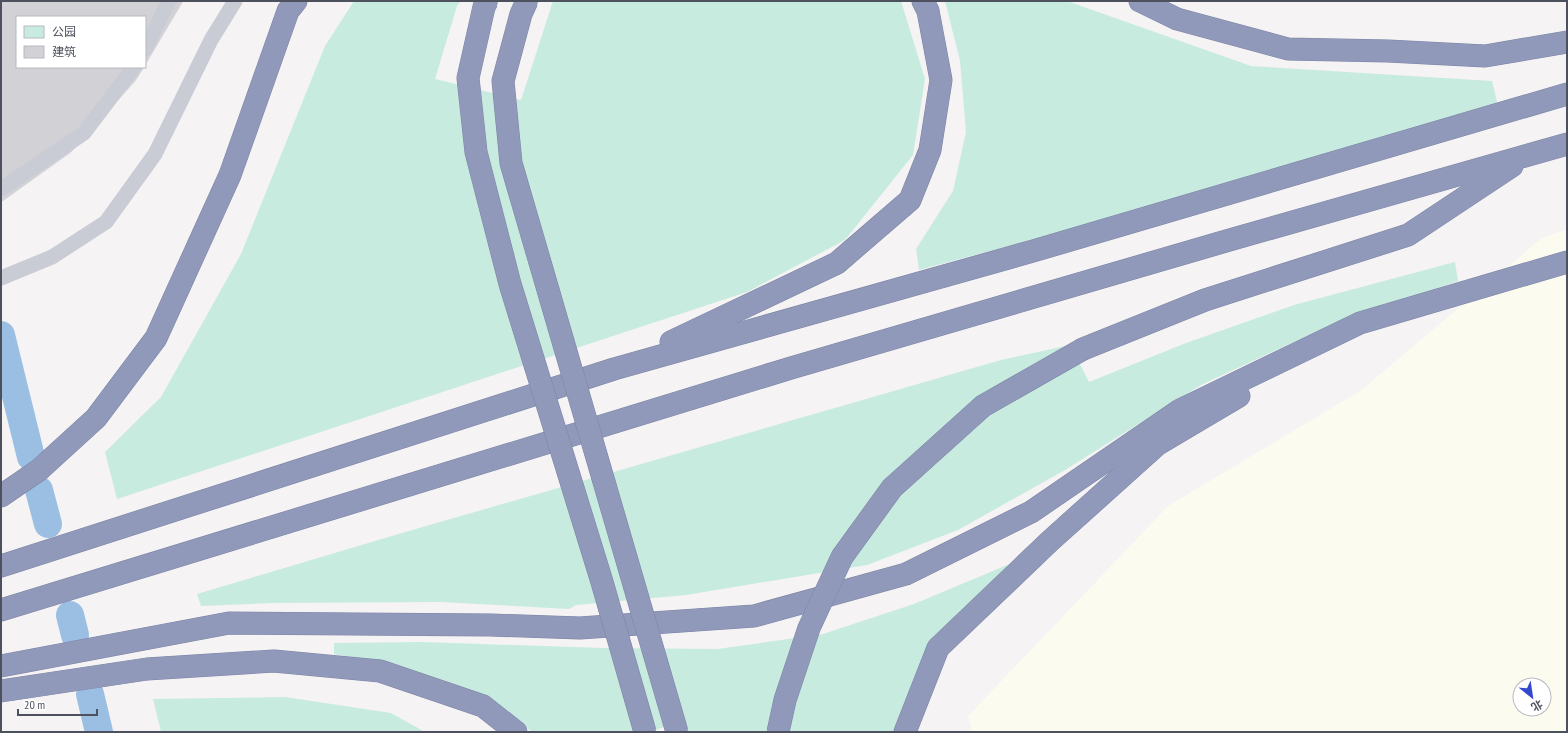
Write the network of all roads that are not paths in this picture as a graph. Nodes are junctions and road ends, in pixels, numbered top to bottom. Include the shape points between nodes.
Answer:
1 (169, 1) edge
2 (235, 1) edge
3 (296, 1) edge
4 (488, 1) edge
5 (527, 1) edge
6 (923, 1) edge
7 (1140, 1) edge
8 (1567, 42) edge
9 (146, 47) edge
10 (133, 68) edge
11 (1567, 94) edge
12 (1567, 145) edge
13 (1528, 155) junction
14 (1, 189) edge
15 (1567, 262) edge
16 (1, 278) edge
17 (1360, 323) junction
18 (614, 369) junction
19 (1, 496) edge
20 (1, 566) edge
21 (1, 610) edge
22 (1, 666) edge
23 (1, 691) edge
24 (516, 732) edge
25 (645, 732) edge
26 (677, 732) edge
27 (778, 732) edge
28 (905, 732) edge

1 - 9 lane
2 - 16 lane via 211,40 155,154 106,222 52,257
3 - 19 highway via 288,12 230,175 156,338 96,418 40,470
4 - 25 highway, bridge via 484,7 468,78 476,152 510,284 602,582
5 - 26 highway, bridge via 521,14 503,81 511,163
6 - 18 highway via 928,11 941,80 930,150 910,200 837,263
7 - 8 highway via 1177,18 1288,49 1485,56
10 - 14 lane via 84,133
11 - 18 highway via 1040,249
12 - 13 highway
13 - 21 highway via 1226,240 791,368
13 - 27 highway, bridge via 1408,235 1205,300 1083,350 983,406 892,488 839,564 809,628 785,700
15 - 17 highway
17 - 22 highway via 1180,410 1031,512 906,574 754,616 580,628 229,623
17 - 28 highway via 1158,444 1050,541 938,648
18 - 20 highway
23 - 24 highway via 147,668 274,661 380,671 483,706

